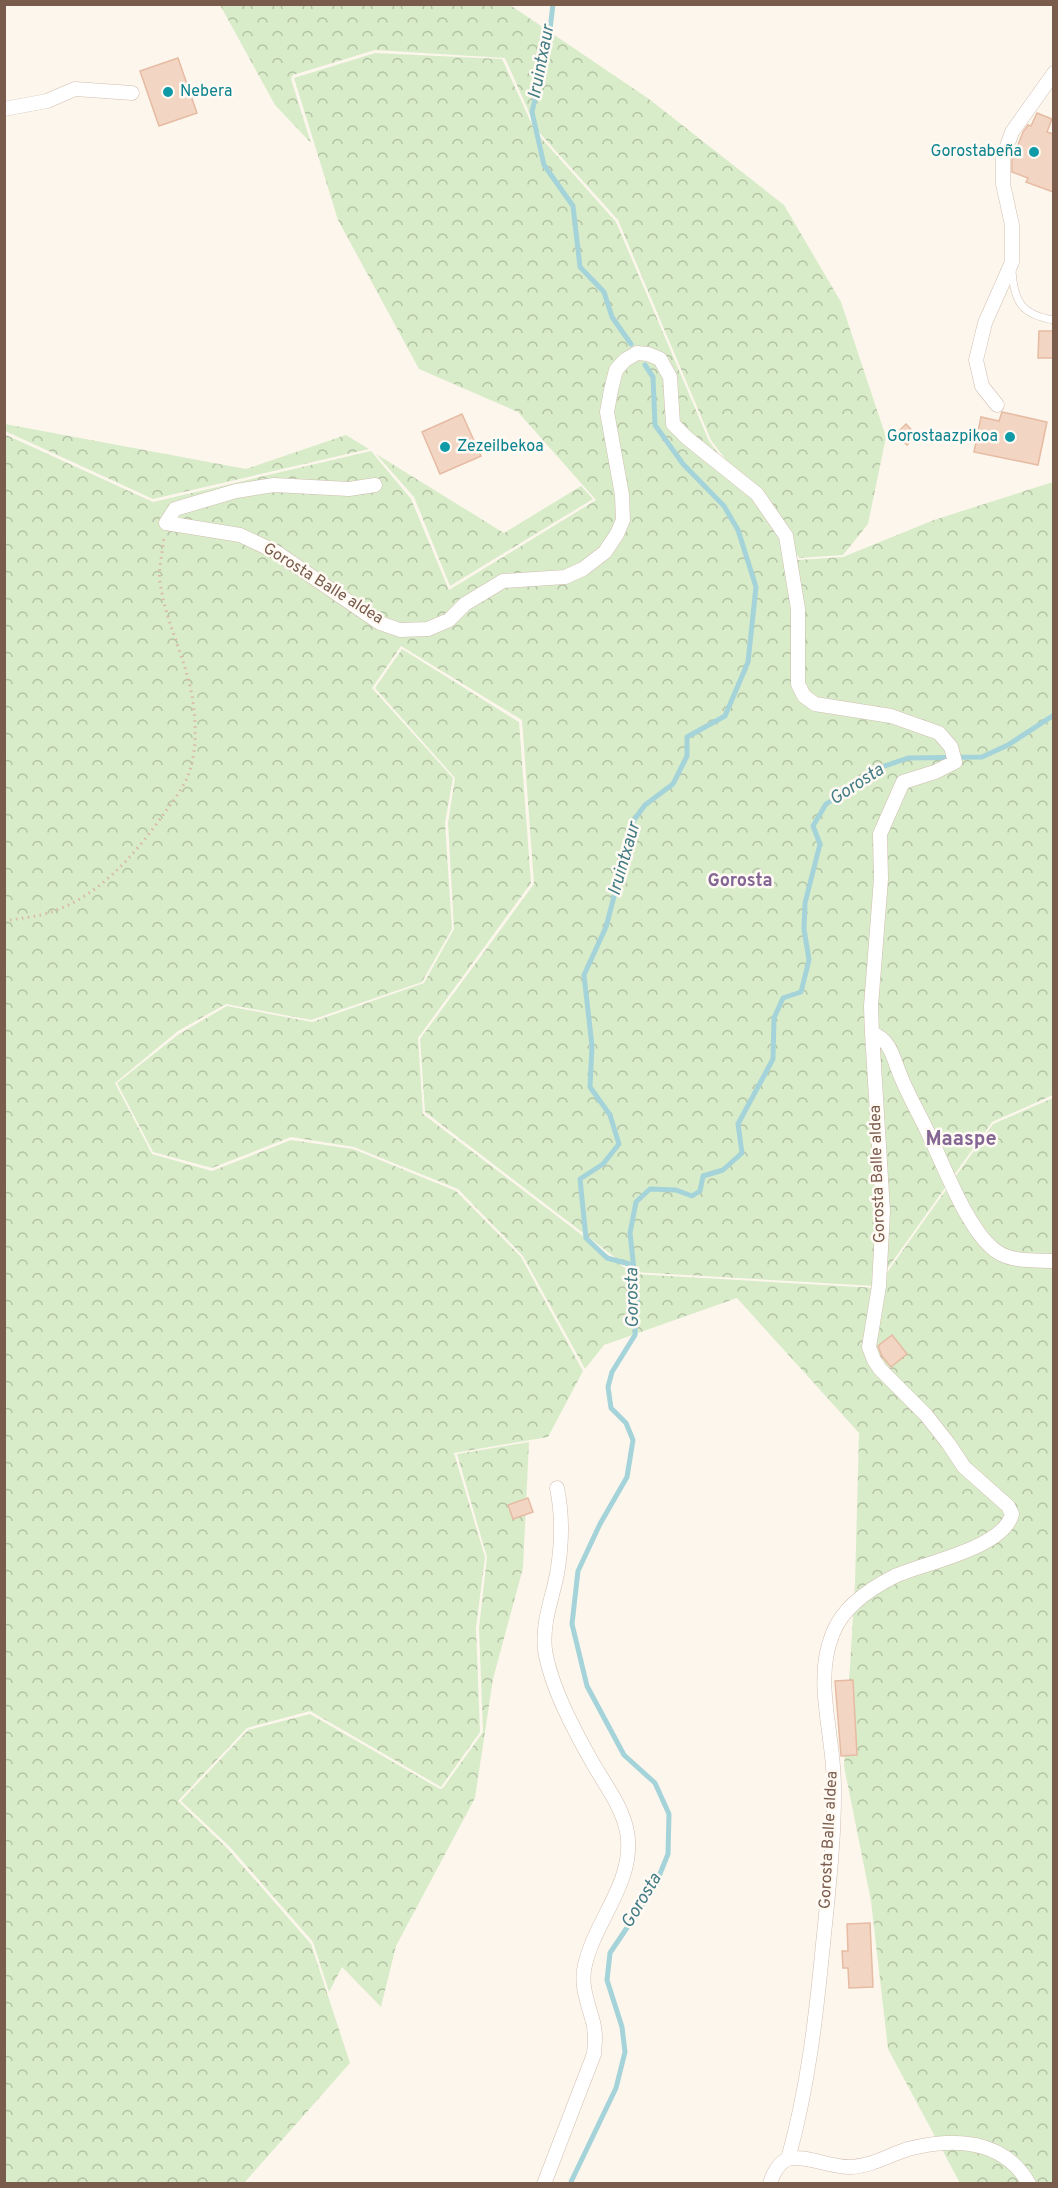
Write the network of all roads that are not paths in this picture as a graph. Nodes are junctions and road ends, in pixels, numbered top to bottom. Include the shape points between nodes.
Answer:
1 (1053, 73) edge
2 (132, 93) dead end
3 (4, 109) edge
4 (1012, 262) junction
5 (1053, 320) edge
6 (997, 405) dead end
7 (375, 485) dead end
8 (872, 1033) junction
9 (1053, 1261) edge
10 (557, 1488) dead end
11 (788, 2159) junction
12 (544, 2184) edge
13 (770, 2184) edge
14 (1029, 2184) edge

1 - 4 street via 1012,132 1003,157 1003,184 1012,225
2 - 3 street via 75,89 47,101
4 - 5 lane via 1017,301 1029,313
4 - 6 street via 985,324 976,360 982,386
7 - 8 street, Gorosta Balle aldea via 350,489 274,485 236,491 175,509 166,523 240,535 276,552 380,623 400,630 428,629 449,620 465,604 503,581 565,577 605,552 623,520 607,412 616,369 637,353 660,359 670,377 674,424 757,494 786,536 798,609 798,684 804,696 815,704 920,726 939,733 951,747 955,762 903,782 879,834 881,879
8 - 9 street via 883,1038 892,1051 976,1230 999,1254
8 - 11 street, Gorosta Balle aldea via 883,1211 879,1286 869,1347 880,1369 926,1415 964,1467 1012,1514 1006,1527 985,1543 895,1576 864,1596 838,1620 832,1635 824,1686 833,1769 829,1884 814,2033
10 - 12 street via 562,1510 561,1536 545,1624 546,1653 569,1716 615,1801 627,1831 628,1855 625,1872 585,1965 583,1978 595,2037 594,2054
11 - 13 street, Gorosta Balle aldea via 776,2168
11 - 14 street via 851,2167 932,2144 970,2145 997,2151 1010,2159

